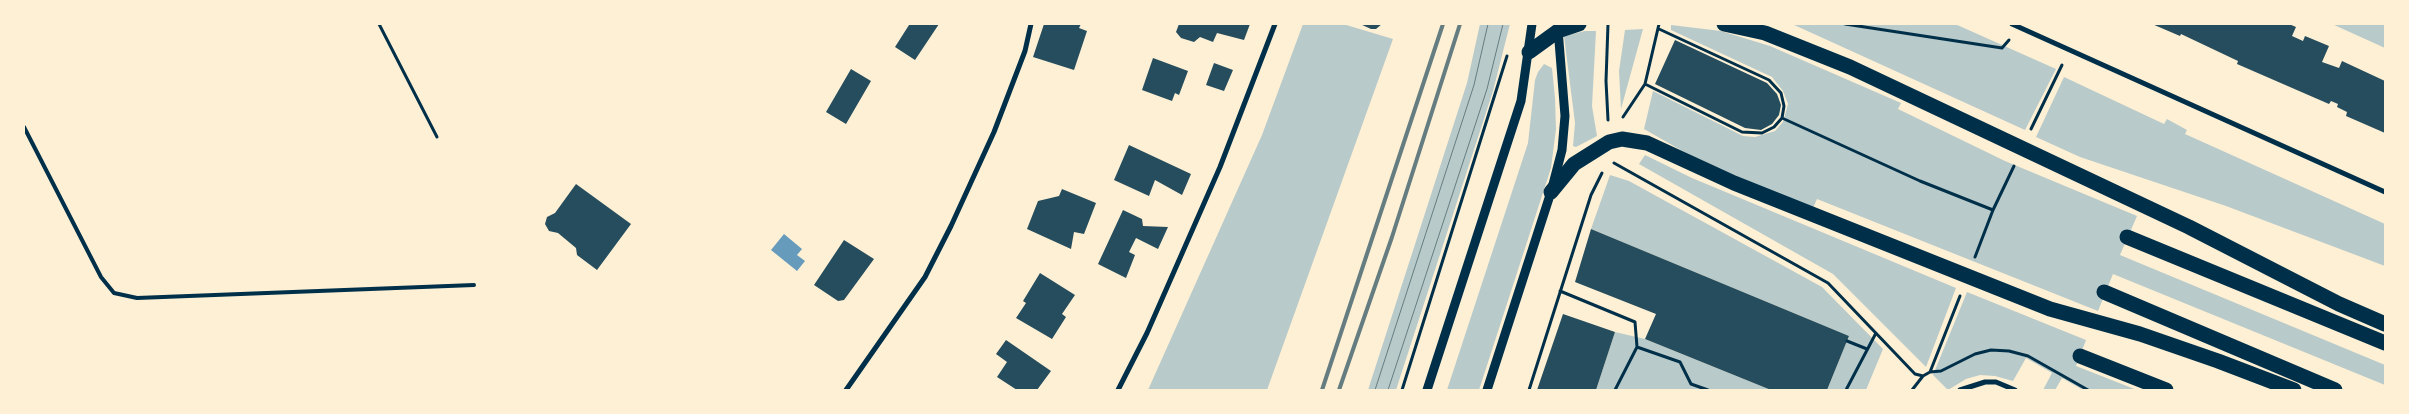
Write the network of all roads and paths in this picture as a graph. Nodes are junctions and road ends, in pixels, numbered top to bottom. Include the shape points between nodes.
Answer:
1 (379, 24) edge
2 (1030, 24) edge
3 (1275, 24) edge
4 (1532, 24) edge
5 (1579, 24) edge
6 (1608, 24) edge
7 (1659, 24) edge
8 (1724, 24) edge
9 (1845, 24) edge
10 (2012, 24) edge
11 (1558, 27) edge
12 (2020, 27) junction
13 (1658, 29) junction
14 (2069, 50) junction
15 (1529, 52) junction
16 (1507, 54) dead end
17 (1645, 84) junction
18 (1608, 118) junction
19 (1782, 118) junction
20 (24, 127) edge
21 (2030, 133) dead end
22 (436, 137) dead end
23 (1609, 142) junction
24 (2018, 158) dead end
25 (1610, 161) junction
26 (1551, 192) junction
27 (2385, 192) edge
28 (1993, 210) junction
29 (2126, 237) dead end
30 (1973, 263) dead end
31 (474, 285) dead end
32 (1962, 290) dead end
33 (1560, 291) junction
34 (2104, 292) dead end
35 (2385, 324) edge
36 (1876, 333) junction
37 (1847, 341) dead end
38 (2385, 343) edge
39 (1637, 347) junction
40 (1867, 349) junction
41 (2080, 356) dead end
42 (1930, 372) junction
43 (1923, 376) junction
44 (846, 390) edge
45 (1118, 390) edge
46 (1402, 390) edge
47 (1427, 390) edge
48 (1487, 390) edge
49 (1529, 390) edge
50 (1615, 390) edge
51 (1708, 390) edge
52 (1846, 390) edge
53 (1912, 390) edge
54 (1960, 390) edge
55 (2015, 390) edge
56 (2088, 390) edge
57 (2166, 390) edge
58 (2294, 390) edge
59 (2335, 390) edge

1 - 22 path
2 - 44 street via 1025,50 994,132 951,226 925,277
3 - 45 street via 1217,176
4 - 15 street
5 - 11 highway
6 - 18 path
7 - 13 path
8 - 35 highway via 1765,33 1850,67 2189,227
9 - 12 path via 2002,48
10 - 12 street
11 - 15 highway
11 - 26 street via 1566,116 1562,150
12 - 14 street
13 - 17 path
13 - 19 path via 1770,80 1781,93
14 - 21 path
14 - 27 street
15 - 47 street via 1521,101
16 - 46 path
17 - 18 path via 1624,117
17 - 19 path via 1742,132 1762,133
18 - 23 path
19 - 28 path via 1920,181
20 - 31 lane via 101,277 114,293 137,298
23 - 25 path
23 - 26 highway via 1574,164
23 - 58 highway via 1622,139 1647,143 1752,190 2050,309 2140,334
24 - 28 path
25 - 33 path via 1592,195
25 - 36 path via 1828,283
26 - 48 street
28 - 30 path
29 - 38 highway
32 - 42 path
33 - 39 path via 1636,322
33 - 49 path
34 - 59 highway
36 - 40 path
36 - 43 path via 1915,374
37 - 40 path
39 - 50 path
39 - 51 path via 1680,362 1691,384
40 - 52 path
41 - 57 highway
42 - 43 path
42 - 56 path via 1941,371 1990,350 2009,351 2028,356
43 - 53 path
54 - 55 street via 1985,382

